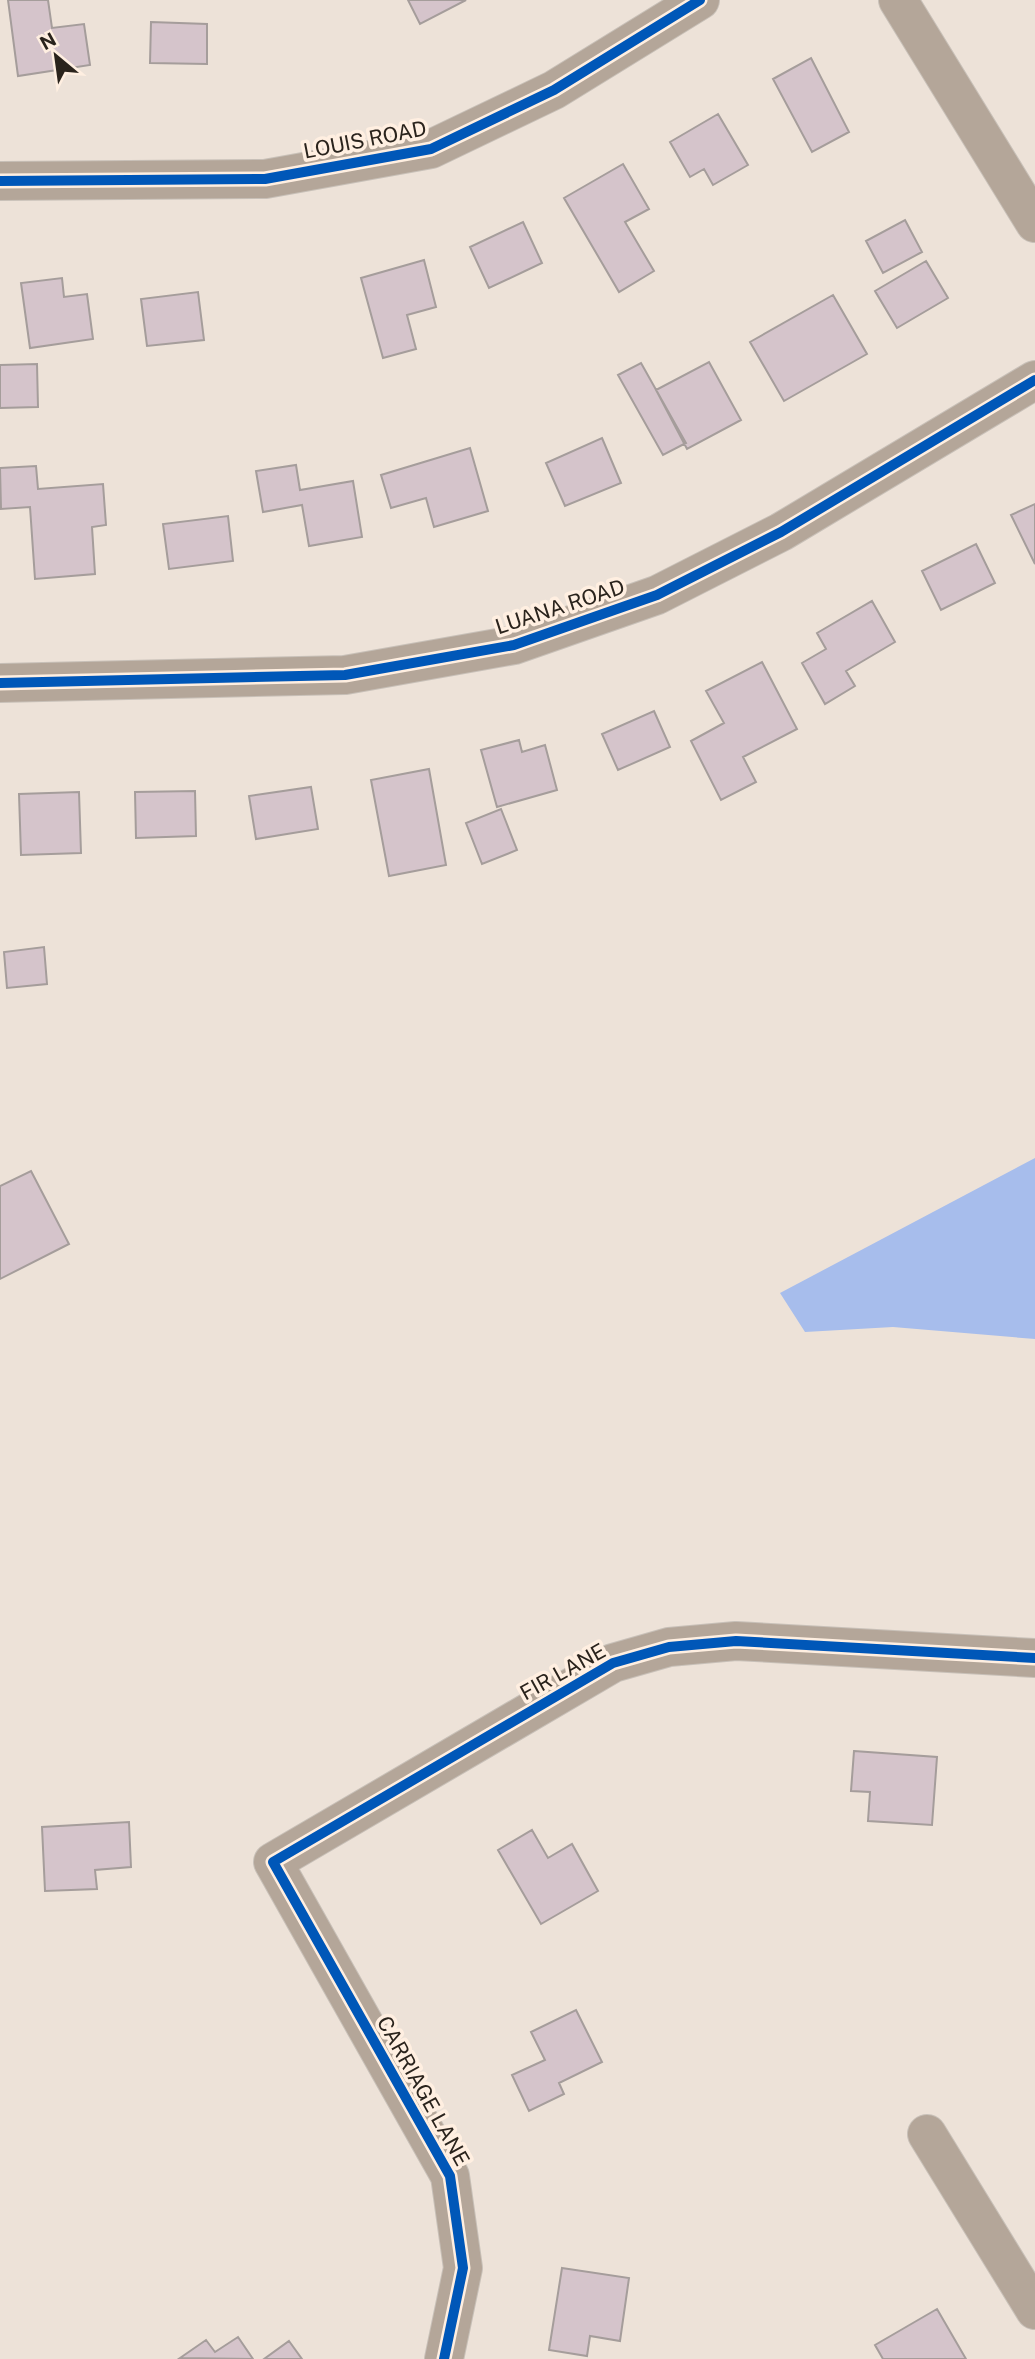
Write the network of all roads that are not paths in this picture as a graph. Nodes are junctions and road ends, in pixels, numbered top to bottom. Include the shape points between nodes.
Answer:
1 (700, 0) edge
2 (898, 0) edge
3 (0, 181) edge
4 (1035, 223) edge
5 (1035, 380) edge
6 (0, 683) edge
7 (1035, 1658) edge
8 (273, 1861) joint
9 (927, 2134) dead end
10 (1035, 2310) edge
11 (444, 2359) edge

1 - 3 street, LOUIS ROAD via 554,90 430,149 265,179
2 - 4 street
5 - 6 street, LUANA ROAD via 757,545 657,595 514,645 345,675
7 - 8 street, FIR LANE via 736,1641 669,1647 613,1663
8 - 11 street, CARRIAGE LANE via 450,2176 463,2268
9 - 10 street

